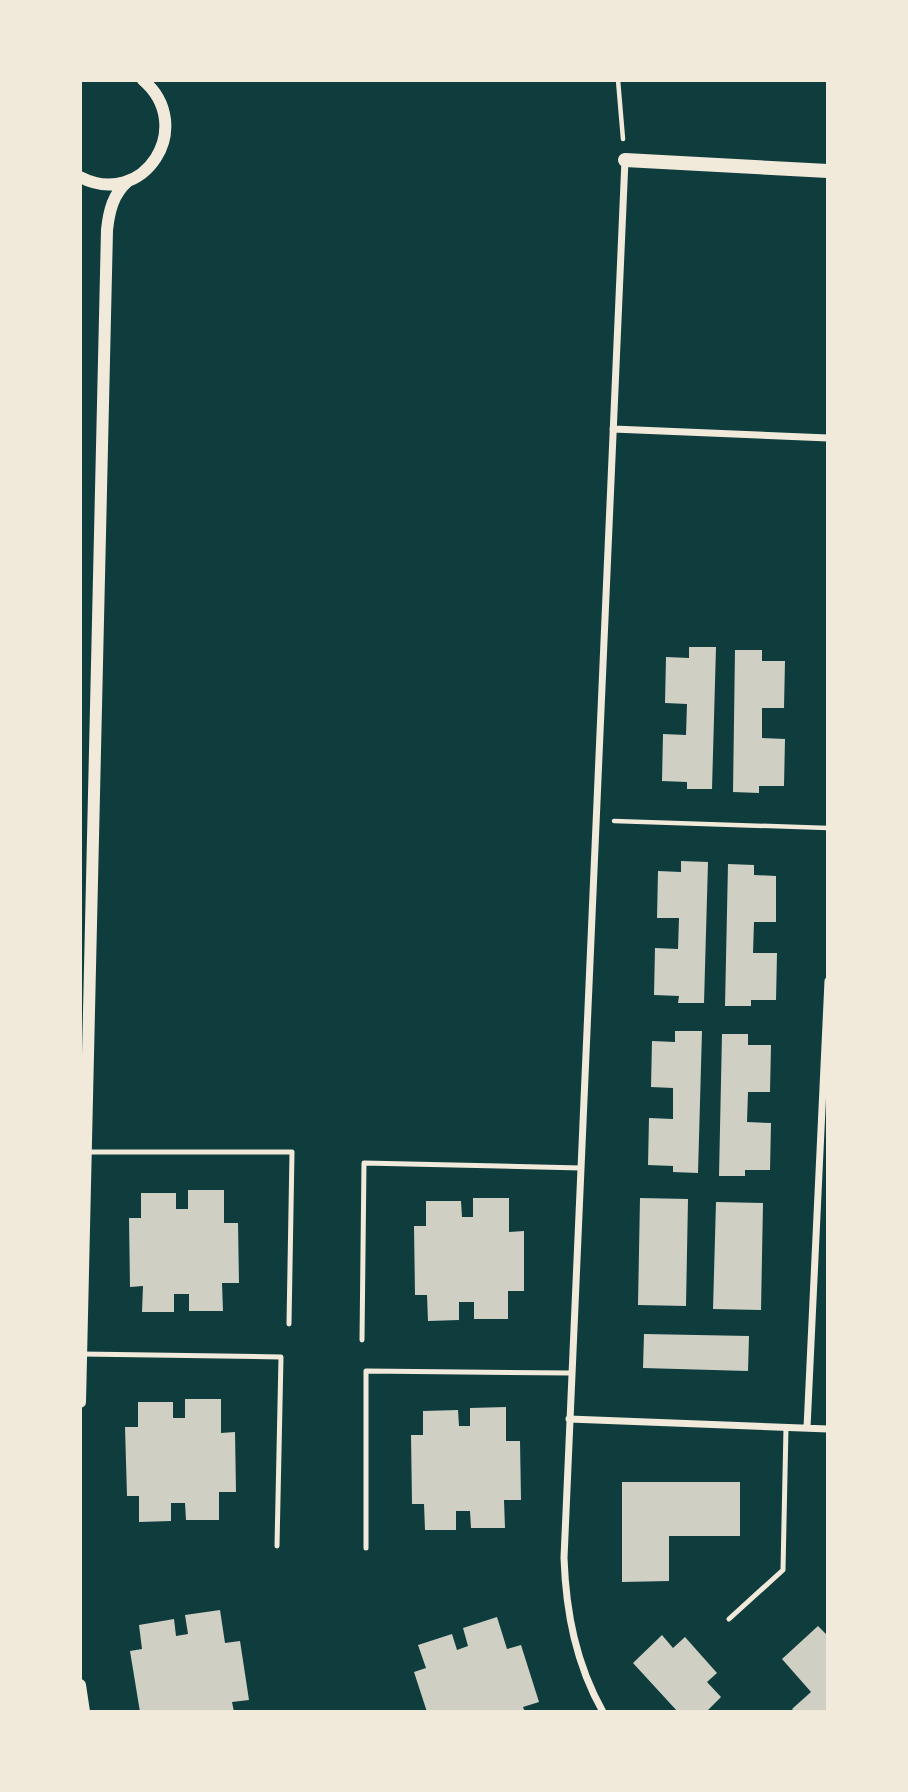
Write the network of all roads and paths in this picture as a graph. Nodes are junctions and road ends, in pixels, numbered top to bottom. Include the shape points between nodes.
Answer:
1 (142, 80) edge
2 (618, 80) edge
3 (625, 160) junction
4 (828, 171) edge
5 (80, 177) edge
6 (128, 181) junction
7 (613, 429) junction
8 (828, 438) edge
9 (596, 821) junction
10 (828, 828) edge
11 (828, 981) edge
12 (86, 1153) junction
13 (581, 1168) junction
14 (289, 1324) dead end
15 (362, 1340) dead end
16 (82, 1354) edge
17 (572, 1373) junction
18 (80, 1402) edge
19 (569, 1419) junction
20 (786, 1427) junction
21 (807, 1428) junction
22 (828, 1429) edge
23 (277, 1546) dead end
24 (366, 1548) dead end
25 (729, 1619) dead end
26 (80, 1685) edge
27 (84, 1712) edge
28 (603, 1712) edge

1 - 6 street via 159,99 165,135 156,160
2 - 3 path
3 - 4 main road
3 - 7 street
5 - 6 street via 100,184
6 - 12 street via 114,199 107,230
7 - 8 street
7 - 9 street
9 - 10 path
9 - 13 street
11 - 21 street
12 - 14 lane via 292,1152
12 - 16 street
13 - 15 lane via 364,1163
13 - 17 street
16 - 18 street
16 - 23 lane via 281,1357
17 - 19 street
17 - 24 lane via 366,1371
19 - 20 street
19 - 28 street via 564,1558 567,1606 584,1674
20 - 21 street
20 - 25 lane via 783,1570
21 - 22 street
26 - 27 street

